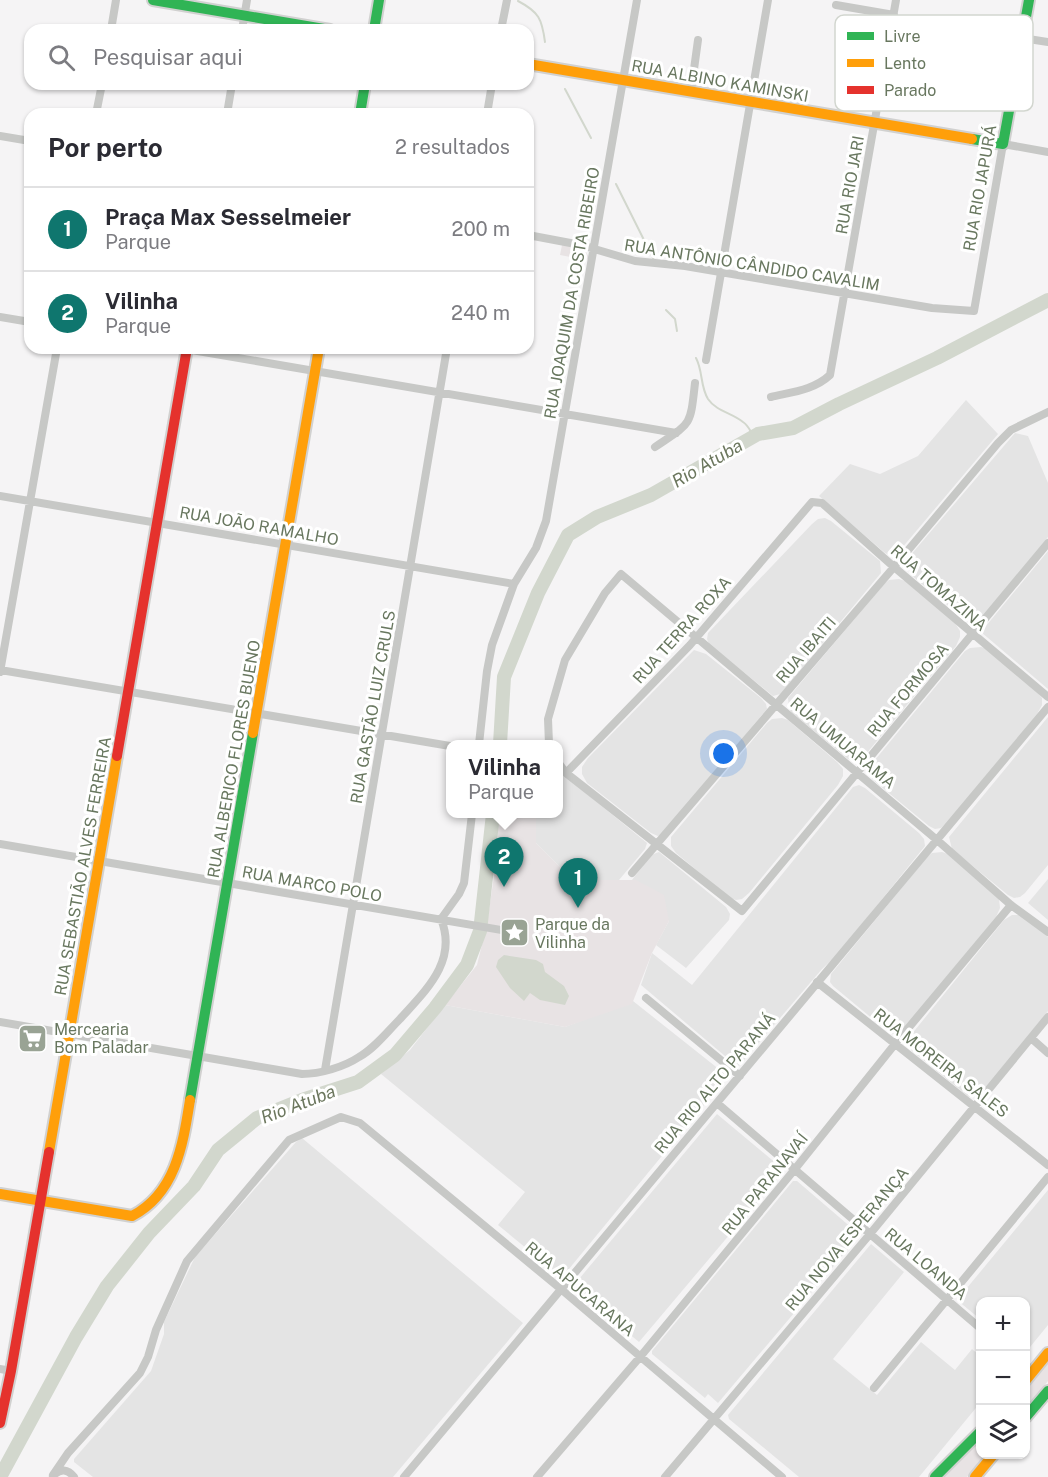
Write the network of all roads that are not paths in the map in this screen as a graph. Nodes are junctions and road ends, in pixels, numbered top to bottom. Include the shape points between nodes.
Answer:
1 (116, 0) edge
2 (153, 0) edge
3 (247, 0) edge
4 (379, 0) edge
5 (507, 0) edge
6 (637, 0) edge
7 (768, 0) edge
8 (896, 0) edge
9 (1029, 0) edge
10 (836, 4) dead end
11 (244, 15) junction
12 (894, 15) joint
13 (1026, 15) edge
14 (112, 24) edge
15 (243, 24) edge
16 (296, 24) edge
17 (375, 24) edge
18 (502, 24) edge
19 (698, 40) dead end
20 (1033, 40) edge
21 (1048, 42) edge
22 (534, 65) edge
23 (623, 80) junction
24 (101, 90) edge
25 (231, 90) edge
26 (364, 90) edge
27 (491, 90) edge
28 (691, 91) junction
29 (750, 102) junction
30 (97, 108) edge
31 (228, 108) edge
32 (361, 108) edge
33 (488, 108) edge
34 (877, 111) edge
35 (1009, 111) edge
36 (875, 123) junction
37 (0, 136) edge
38 (24, 140) edge
39 (1003, 144) junction
40 (1048, 152) edge
41 (534, 237) edge
42 (595, 249) junction
43 (721, 272) junction
44 (844, 293) junction
45 (974, 311) joint
46 (0, 317) edge
47 (24, 321) edge
48 (56, 354) edge
49 (184, 354) edge
50 (219, 354) edge
51 (319, 354) edge
52 (446, 354) edge
53 (706, 360) dead end
54 (315, 371) junction
55 (695, 383) dead end
56 (440, 392) junction
57 (771, 397) dead end
58 (1048, 412) edge
59 (565, 414) junction
60 (676, 433) junction
61 (655, 447) dead end
62 (0, 496) edge
63 (30, 501) junction
64 (812, 502) joint
65 (157, 522) junction
66 (1048, 543) edge
67 (286, 544) junction
68 (410, 566) junction
69 (894, 567) junction
70 (514, 584) junction
71 (973, 634) junction
72 (696, 638) junction
73 (0, 671) edge
74 (128, 692) junction
75 (1048, 697) edge
76 (776, 706) junction
77 (1048, 707) edge
78 (257, 713) junction
79 (382, 734) junction
80 (479, 740) edge
81 (549, 740) edge
82 (446, 745) edge
83 (563, 768) edge
84 (566, 772) junction
85 (857, 772) junction
86 (471, 818) edge
87 (937, 840) junction
88 (0, 844) edge
89 (657, 844) junction
90 (99, 861) junction
91 (632, 873) dead end
92 (228, 883) junction
93 (353, 904) junction
94 (1011, 905) junction
95 (441, 920) junction
96 (513, 932) dead end
97 (1048, 932) edge
98 (818, 982) junction
99 (646, 998) dead end
100 (1048, 1017) edge
101 (0, 1022) edge
102 (69, 1034) junction
103 (1031, 1038) junction
104 (895, 1044) junction
105 (1048, 1053) edge
106 (198, 1057) junction
107 (325, 1070) junction
108 (740, 1076) junction
109 (717, 1103) junction
110 (975, 1107) junction
111 (1048, 1166) edge
112 (795, 1169) junction
113 (1048, 1177) edge
114 (0, 1194) edge
115 (40, 1202) junction
116 (870, 1234) junction
117 (562, 1290) junction
118 (946, 1299) junction
119 (976, 1324) edge
120 (1048, 1353) edge
121 (640, 1357) junction
122 (6, 1370) edge
123 (1030, 1370) edge
124 (874, 1388) dead end
125 (1048, 1391) edge
126 (1030, 1413) edge
127 (714, 1419) junction
128 (0, 1423) edge
129 (976, 1437) edge
130 (68, 1453) junction
131 (991, 1459) edge
132 (72, 1475) edge
133 (53, 1476) edge
134 (404, 1477) edge
135 (537, 1477) edge
136 (665, 1477) edge
137 (782, 1477) edge
138 (935, 1477) edge
139 (975, 1477) edge

1 - 14 street
2 - 11 street
3 - 11 street
4 - 17 street
5 - 18 street
6 - 23 street, RUA JOAQUIM DA COSTA RIBEIRO
7 - 29 street
8 - 12 street, RUA RIO JARI
9 - 13 street, RUA RIO JAPURÁ
10 - 12 street
11 - 15 street
11 - 16 street
19 - 28 street
20 - 21 street
22 - 23 street, RUA ALBINO KAMINSKI
23 - 28 street, RUA ALBINO KAMINSKI
23 - 42 street, RUA JOAQUIM DA COSTA RIBEIRO
24 - 30 street
25 - 31 street
26 - 32 street
27 - 33 street
28 - 29 street, RUA ALBINO KAMINSKI
29 - 36 street, RUA ALBINO KAMINSKI
29 - 43 street
34 - 36 street, RUA RIO JARI
35 - 39 street, RUA RIO JAPURÁ
36 - 39 street, RUA ALBINO KAMINSKI
36 - 44 street, RUA RIO JARI
37 - 38 street
39 - 40 street, RUA ALBINO KAMINSKI
39 - 45 street, RUA RIO JAPURÁ
41 - 42 street, RUA ANTÔNIO CÂNDIDO CAVALIM
42 - 43 street, RUA ANTÔNIO CÂNDIDO CAVALIM via 635,261
42 - 59 street, RUA JOAQUIM DA COSTA RIBEIRO
43 - 44 street, RUA ANTÔNIO CÂNDIDO CAVALIM
43 - 53 street
44 - 45 street, RUA ANTÔNIO CÂNDIDO CAVALIM via 932,309
44 - 57 street, RUA RIO JARI via 830,375 817,385
46 - 47 street
48 - 63 street
49 - 65 street, RUA SEBASTIÃO ALVES FERREIRA
50 - 54 street
51 - 54 street, RUA ALBERICO FLORES BUENO
52 - 56 street, RUA GASTÃO LUIZ CRULS
54 - 56 street
54 - 67 street, RUA ALBERICO FLORES BUENO
55 - 60 street via 690,419
56 - 59 street
56 - 68 street, RUA GASTÃO LUIZ CRULS
58 - 69 street, RUA IBAITI via 1011,430 998,443
59 - 60 street
59 - 70 street, RUA JOAQUIM DA COSTA RIBEIRO via 544,529
60 - 61 street
62 - 63 street, RUA JOÃO RAMALHO
63 - 65 street, RUA JOÃO RAMALHO
63 - 73 street
64 - 69 street, RUA TOMAZINA via 822,503
64 - 72 street, RUA TERRA ROXA
65 - 67 street, RUA JOÃO RAMALHO
65 - 74 street, RUA SEBASTIÃO ALVES FERREIRA
66 - 71 street, RUA FORMOSA
67 - 68 street, RUA JOÃO RAMALHO
67 - 78 street, RUA ALBERICO FLORES BUENO
68 - 70 street, RUA JOÃO RAMALHO
68 - 79 street, RUA GASTÃO LUIZ CRULS
69 - 71 street, RUA TOMAZINA
69 - 76 street, RUA IBAITI
70 - 80 street, RUA JOAQUIM DA COSTA RIBEIRO via 490,654
71 - 75 street, RUA TOMAZINA
71 - 85 street, RUA FORMOSA
72 - 76 street, RUA UMUARAMA
72 - 81 street, RUA UMUARAMA via 621,574 604,593 565,660 548,719
72 - 84 street, RUA TERRA ROXA
73 - 74 street
74 - 78 street
74 - 90 street, RUA SEBASTIÃO ALVES FERREIRA
76 - 85 street, RUA UMUARAMA
76 - 89 street, RUA IBAITI
77 - 87 street, RUA RIO ALTO PARANÁ
78 - 79 street
78 - 92 street, RUA ALBERICO FLORES BUENO
79 - 82 street
79 - 93 street, RUA GASTÃO LUIZ CRULS
83 - 84 street
84 - 89 street
85 - 87 street, RUA UMUARAMA
85 - 89 street, RUA FORMOSA via 742,911
86 - 95 street via 464,883
87 - 94 street, RUA UMUARAMA
87 - 98 street, RUA RIO ALTO PARANÁ
88 - 90 street, RUA MARCO POLO
89 - 91 street, RUA IBAITI
90 - 92 street, RUA MARCO POLO
90 - 102 street, RUA SEBASTIÃO ALVES FERREIRA
92 - 93 street, RUA MARCO POLO
92 - 106 street, RUA ALBERICO FLORES BUENO
93 - 95 street, RUA MARCO POLO
93 - 107 street, RUA GASTÃO LUIZ CRULS
94 - 97 street, RUA UMUARAMA
94 - 104 street, RUA PARANAVAÍ
95 - 96 street, RUA MARCO POLO
95 - 107 street via 447,933 446,951 428,987 368,1051
98 - 104 street, RUA MOREIRA SALES
98 - 108 street, RUA RIO ALTO PARANÁ
99 - 108 street
100 - 103 street, RUA NOVA ESPERANÇA
101 - 102 street
102 - 106 street
102 - 115 street, RUA SEBASTIÃO ALVES FERREIRA
103 - 105 street
103 - 110 street, RUA NOVA ESPERANÇA
104 - 110 street, RUA MOREIRA SALES
104 - 112 street, RUA PARANAVAÍ
106 - 107 street via 302,1074
106 - 115 street, RUA ALBERICO FLORES BUENO via 174,1173 143,1209 132,1216
108 - 109 street, RUA RIO ALTO PARANÁ
109 - 112 street, RUA LOANDA
109 - 117 street, RUA RIO ALTO PARANÁ
110 - 111 street, RUA MOREIRA SALES
110 - 116 street, RUA NOVA ESPERANÇA
112 - 116 street, RUA LOANDA
112 - 121 street, RUA PARANAVAÍ
113 - 118 street
114 - 115 street
115 - 122 street, RUA SEBASTIÃO ALVES FERREIRA
116 - 118 street, RUA LOANDA
116 - 127 street, RUA NOVA ESPERANÇA
117 - 121 street, RUA APUCARANA
117 - 130 street, RUA APUCARANA via 360,1123 341,1117 289,1140 187,1261 141,1373
117 - 134 street, RUA RIO ALTO PARANÁ
118 - 119 street, RUA LOANDA
118 - 124 street
120 - 123 street
121 - 127 street, RUA APUCARANA
121 - 135 street, RUA PARANAVAÍ
122 - 128 street, RUA SEBASTIÃO ALVES FERREIRA
125 - 126 street
127 - 136 street, RUA NOVA ESPERANÇA
127 - 137 street, RUA APUCARANA
129 - 138 street
130 - 132 street
130 - 133 street
131 - 139 street
132 - 133 street via 61,1471

